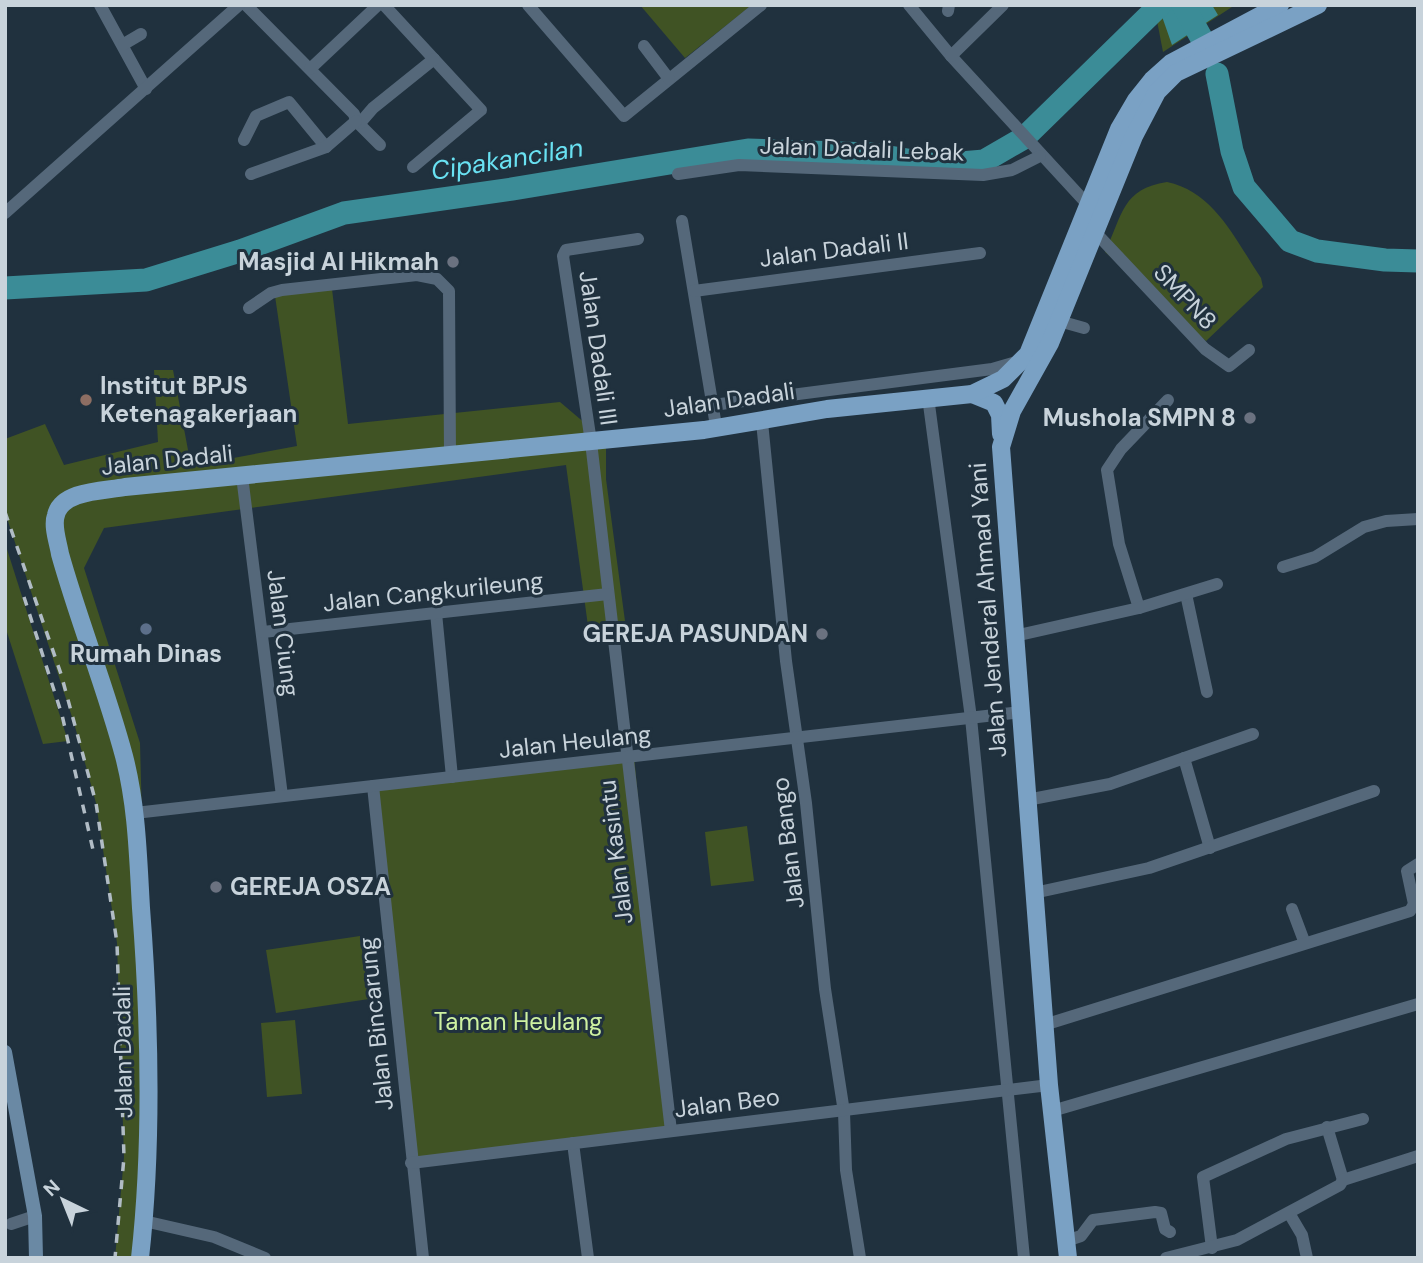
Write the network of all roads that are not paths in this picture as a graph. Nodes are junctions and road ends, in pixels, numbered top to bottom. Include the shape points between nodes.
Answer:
1 (100, 5) edge
2 (239, 5) edge
3 (246, 5) edge
4 (378, 5) edge
5 (384, 5) edge
6 (528, 5) edge
7 (761, 5) edge
8 (909, 5) edge
9 (1003, 5) edge
10 (1280, 5) edge
11 (1318, 5) edge
12 (399, 10) edge
13 (141, 34) dead end
14 (1239, 35) junction
15 (124, 44) junction
16 (644, 46) dead end
17 (950, 56) junction
18 (435, 60) junction
19 (310, 69) junction
20 (669, 79) junction
21 (146, 89) junction
22 (358, 122) junction
23 (1126, 133) junction
24 (244, 140) dead end
25 (380, 145) dead end
26 (326, 147) junction
27 (1040, 156) junction
28 (413, 167) dead end
29 (251, 174) dead end
30 (678, 174) dead end
31 (1088, 206) junction
32 (5, 213) edge
33 (682, 221) dead end
34 (1096, 233) junction
35 (638, 239) dead end
36 (980, 253) dead end
37 (694, 291) junction
38 (248, 308) dead end
39 (1059, 321) junction
40 (1084, 328) dead end
41 (1250, 349) dead end
42 (1026, 357) junction
43 (937, 375) junction
44 (889, 382) junction
45 (819, 391) junction
46 (972, 394) junction
47 (936, 396) junction
48 (1168, 400) dead end
49 (894, 402) junction
50 (713, 405) junction
51 (827, 409) junction
52 (762, 422) junction
53 (716, 426) junction
54 (591, 442) junction
55 (1001, 447) junction
56 (450, 456) junction
57 (242, 476) junction
58 (1418, 520) edge
59 (1283, 567) dead end
60 (1216, 584) dead end
61 (607, 594) junction
62 (1186, 594) junction
63 (1139, 608) junction
64 (436, 613) junction
65 (263, 632) junction
66 (1015, 636) junction
67 (1207, 692) dead end
68 (1021, 712) junction
69 (971, 718) junction
70 (1253, 734) dead end
71 (796, 739) junction
72 (626, 758) junction
73 (1184, 758) junction
74 (452, 777) junction
75 (373, 786) junction
76 (1374, 791) dead end
77 (282, 796) junction
78 (1027, 800) junction
79 (135, 813) junction
80 (1210, 848) junction
81 (1418, 864) edge
82 (1034, 893) junction
83 (1292, 909) dead end
84 (1304, 942) junction
85 (1418, 1004) edge
86 (1044, 1025) junction
87 (5, 1052) edge
88 (1049, 1085) junction
89 (1008, 1090) junction
90 (1052, 1111) junction
91 (844, 1112) junction
92 (1363, 1119) dead end
93 (1327, 1127) junction
94 (671, 1131) junction
95 (573, 1143) junction
96 (1418, 1156) edge
97 (411, 1163) junction
98 (1343, 1180) junction
99 (1289, 1213) junction
100 (35, 1216) junction
101 (150, 1222) junction
102 (8, 1225) edge
103 (1170, 1232) dead end
104 (1212, 1248) junction
105 (1067, 1250) edge
106 (36, 1258) edge
107 (140, 1258) edge
108 (265, 1258) edge
109 (424, 1258) edge
110 (587, 1258) edge
111 (860, 1258) edge
112 (1024, 1258) edge
113 (1166, 1258) edge
114 (1307, 1258) edge

1 - 15 street
2 - 21 street
3 - 19 street
4 - 19 street
5 - 12 street
6 - 20 street via 624,116
7 - 20 street
8 - 17 street
9 - 17 street
10 - 14 main road, Jalan Jenderal Ahmad Yani
11 - 14 main road, Jalan Jenderal Ahmad Yani
12 - 18 street
13 - 15 street
14 - 23 main road, Jalan Jenderal Ahmad Yani via 1190,60 1157,92
15 - 21 street
16 - 20 street
17 - 27 street
18 - 22 street
18 - 28 street via 481,110
19 - 22 street
21 - 32 street
22 - 25 street
22 - 26 street
23 - 31 main road, Jalan Jenderal Ahmad Yani
23 - 34 main road, Jalan Jenderal Ahmad Yani
24 - 26 street via 256,116 289,102
26 - 29 street
27 - 30 street, Jalan Dadali Lebak via 1012,170 983,175 739,165
27 - 31 street
31 - 34 street
31 - 42 main road, Jalan Jenderal Ahmad Yani
33 - 37 street
34 - 39 main road, Jalan Jenderal Ahmad Yani
34 - 41 street, SMPN8 via 1224,364 1229,366
35 - 54 street, Jalan Dadali III via 565,250 563,256
36 - 37 street, Jalan Dadali II
37 - 50 street
38 - 56 street via 282,290 416,275 437,279 449,291
39 - 40 street
39 - 55 main road, Jalan Jenderal Ahmad Yani via 1015,404
42 - 43 street via 992,369
42 - 46 main road, Jalan Dadali via 1003,379
43 - 44 street
43 - 47 street
44 - 45 street
44 - 49 street
45 - 50 street
45 - 51 street
46 - 47 main road, Jalan Dadali
46 - 55 main road via 989,399 998,410
47 - 49 main road, Jalan Dadali
47 - 69 street
48 - 63 street via 1107,470 1119,544
49 - 51 main road, Jalan Dadali
50 - 53 street
51 - 52 main road, Jalan Dadali
52 - 53 main road, Jalan Dadali
52 - 71 street, Jalan Bango
53 - 54 main road, Jalan Dadali
54 - 56 main road, Jalan Dadali
54 - 61 street, Jalan Kasintu
55 - 66 main road, Jalan Jenderal Ahmad Yani
56 - 57 main road, Jalan Dadali
57 - 65 street, Jalan Ciung
57 - 79 main road, Jalan Dadali via 77,495 56,514 60,554 124,756
58 - 59 street via 1364,527 1315,557
60 - 62 street
61 - 64 street, Jalan Cangkurileung
61 - 72 street, Jalan Kasintu
62 - 63 street
62 - 67 street
63 - 66 street
64 - 65 street, Jalan Cangkurileung
64 - 74 street
65 - 77 street, Jalan Ciung
66 - 68 main road, Jalan Jenderal Ahmad Yani
68 - 69 street, Jalan Heulang
68 - 78 main road, Jalan Jenderal Ahmad Yani
69 - 71 street, Jalan Heulang
69 - 89 street
70 - 73 street
71 - 72 street, Jalan Heulang
71 - 91 street, Jalan Bango
72 - 74 street, Jalan Heulang
72 - 94 street, Jalan Kasintu
73 - 78 street via 1110,784
73 - 80 street
74 - 75 street, Jalan Heulang
75 - 77 street, Jalan Heulang
75 - 97 street, Jalan Bincarung
76 - 80 street
77 - 79 street, Jalan Heulang
78 - 82 main road, Jalan Jenderal Ahmad Yani
79 - 101 main road, Jalan Dadali via 146,971
80 - 82 street via 1149,868
81 - 84 street via 1407,871 1414,904 1410,911
82 - 86 main road, Jalan Jenderal Ahmad Yani
83 - 84 street
84 - 86 street
85 - 90 street
86 - 88 main road, Jalan Jenderal Ahmad Yani
87 - 100 main road
88 - 89 street, Jalan Beo
88 - 90 main road, Jalan Jenderal Ahmad Yani
89 - 91 street, Jalan Beo
89 - 112 street
90 - 105 main road, Jalan Jenderal Ahmad Yani
91 - 94 street, Jalan Beo
91 - 111 street, Jalan Bango via 846,1170
92 - 93 street
93 - 98 street
93 - 104 street via 1263,1149 1203,1177
94 - 95 street, Jalan Beo
95 - 97 street, Jalan Beo
95 - 110 street
96 - 98 street
97 - 109 street, Jalan Bincarung
98 - 99 street
99 - 104 street
99 - 114 street
100 - 102 street
100 - 106 main road
101 - 107 main road, Jalan Dadali
101 - 108 street via 214,1237
103 - 105 street via 1161,1213 1155,1212 1093,1220
104 - 113 street

